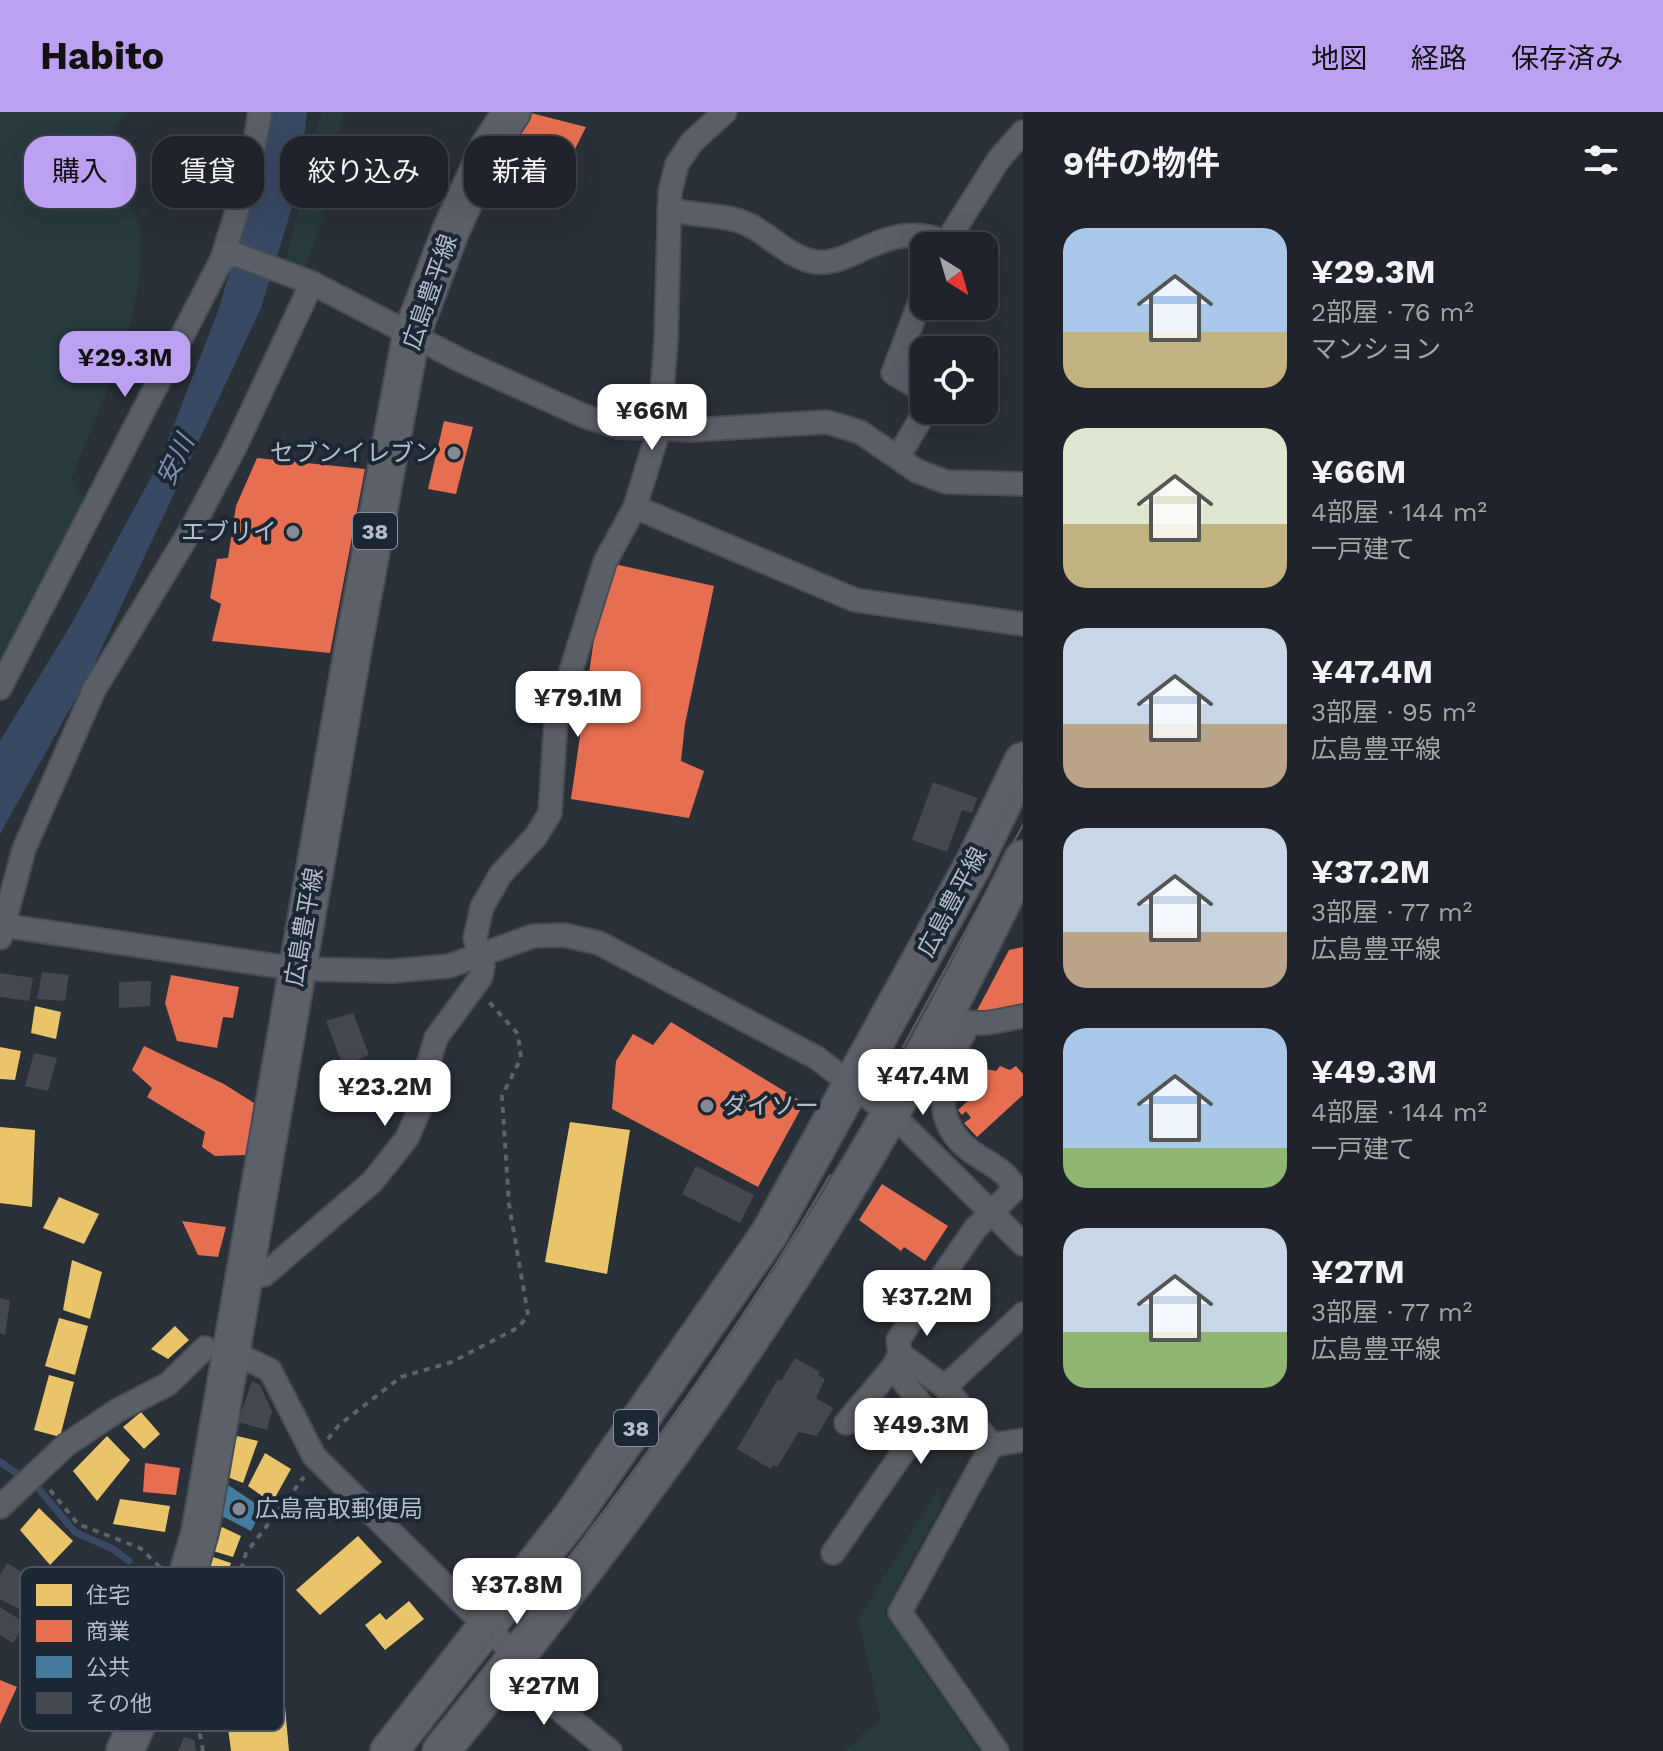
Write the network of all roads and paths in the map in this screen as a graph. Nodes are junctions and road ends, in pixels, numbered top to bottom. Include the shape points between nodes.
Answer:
1 (260, 112) edge
2 (512, 112) edge
3 (725, 112) edge
4 (1023, 132) edge
5 (669, 209) junction
6 (953, 232) edge
7 (910, 235) edge
8 (229, 257) junction
9 (308, 282) junction
10 (913, 320) edge
11 (411, 336) junction
12 (910, 383) edge
13 (918, 424) edge
14 (659, 429) junction
15 (898, 457) junction
16 (1023, 484) edge
17 (635, 507) junction
18 (1023, 624) edge
19 (0, 688) edge
20 (1023, 761) edge
21 (1023, 859) edge
22 (2, 929) edge
23 (481, 966) junction
24 (297, 969) junction
25 (1023, 1016) edge
26 (956, 1018) junction
27 (854, 1085) junction
28 (889, 1113) junction
29 (1019, 1190) edge
30 (993, 1214) junction
31 (1023, 1244) edge
32 (264, 1275) dead end
33 (1023, 1314) edge
34 (222, 1359) junction
35 (896, 1360) junction
36 (168, 1384) junction
37 (945, 1387) junction
38 (846, 1423) dead end
39 (1023, 1440) edge
40 (992, 1445) junction
41 (314, 1456) junction
42 (37, 1474) junction
43 (0, 1507) edge
44 (833, 1553) dead end
45 (160, 1567) edge
46 (190, 1567) edge
47 (242, 1567) edge
48 (486, 1628) junction
49 (513, 1662) junction
50 (134, 1731) edge
51 (201, 1731) edge
52 (125, 1751) edge
53 (203, 1751) edge
54 (389, 1751) edge
55 (441, 1751) edge
56 (610, 1751) edge
57 (997, 1751) edge

1 - 8 street
2 - 11 main road, 広島豊平線 / 38 via 490,145 451,230
3 - 5 street via 677,164
4 - 6 street via 999,159
5 - 7 street via 735,220 812,261 833,261
5 - 14 street
8 - 9 street
8 - 19 street
9 - 11 street
9 - 22 street via 235,447 94,690 24,849
10 - 12 street via 893,373
11 - 14 street via 584,416 619,427
11 - 24 main road, 広島豊平線 / 38
13 - 15 street
14 - 15 street via 827,422 860,432
14 - 17 street
15 - 16 street via 946,482
17 - 18 street via 855,600
17 - 23 street via 605,562 556,719 550,813 482,907 475,938
20 - 27 main road, 広島豊平線 / 38
21 - 26 main road, 広島豊平線 / 38
22 - 24 street
23 - 24 street
23 - 27 street via 533,936 564,935 599,943 817,1058
23 - 32 street via 436,1038 425,1097 407,1138 372,1182
23 - 41 path via 485,997 518,1034 521,1058 502,1096 509,1204 528,1315 519,1327 466,1355 401,1377 339,1425
24 - 34 main road, 広島豊平線 / 38
25 - 26 street
26 - 28 main road, 広島豊平線 / 38
26 - 29 street via 942,1085 946,1122 965,1147
27 - 28 street
27 - 48 main road, 広島豊平線 / 38 via 769,1234 654,1403
28 - 30 street
28 - 49 main road, 広島豊平線 / 38 via 801,1262 696,1418
29 - 30 street
30 - 31 street
30 - 35 street via 975,1229 898,1340
33 - 37 street
34 - 36 street
34 - 36 street
34 - 41 street via 270,1370
34 - 46 main road, 広島豊平線 / 38 via 200,1532
35 - 37 street
35 - 38 street
35 - 44 street via 929,1415
36 - 42 street via 66,1445
37 - 40 street
39 - 40 street
40 - 57 street via 900,1612
41 - 47 path via 301,1482 263,1525
41 - 48 street
42 - 43 street
42 - 45 path via 78,1524 140,1548
48 - 49 street
48 - 54 main road, 広島豊平線 / 38
49 - 55 main road, 広島豊平線 / 38
49 - 56 street
50 - 52 main road, 広島豊平線 / 38
51 - 53 path

